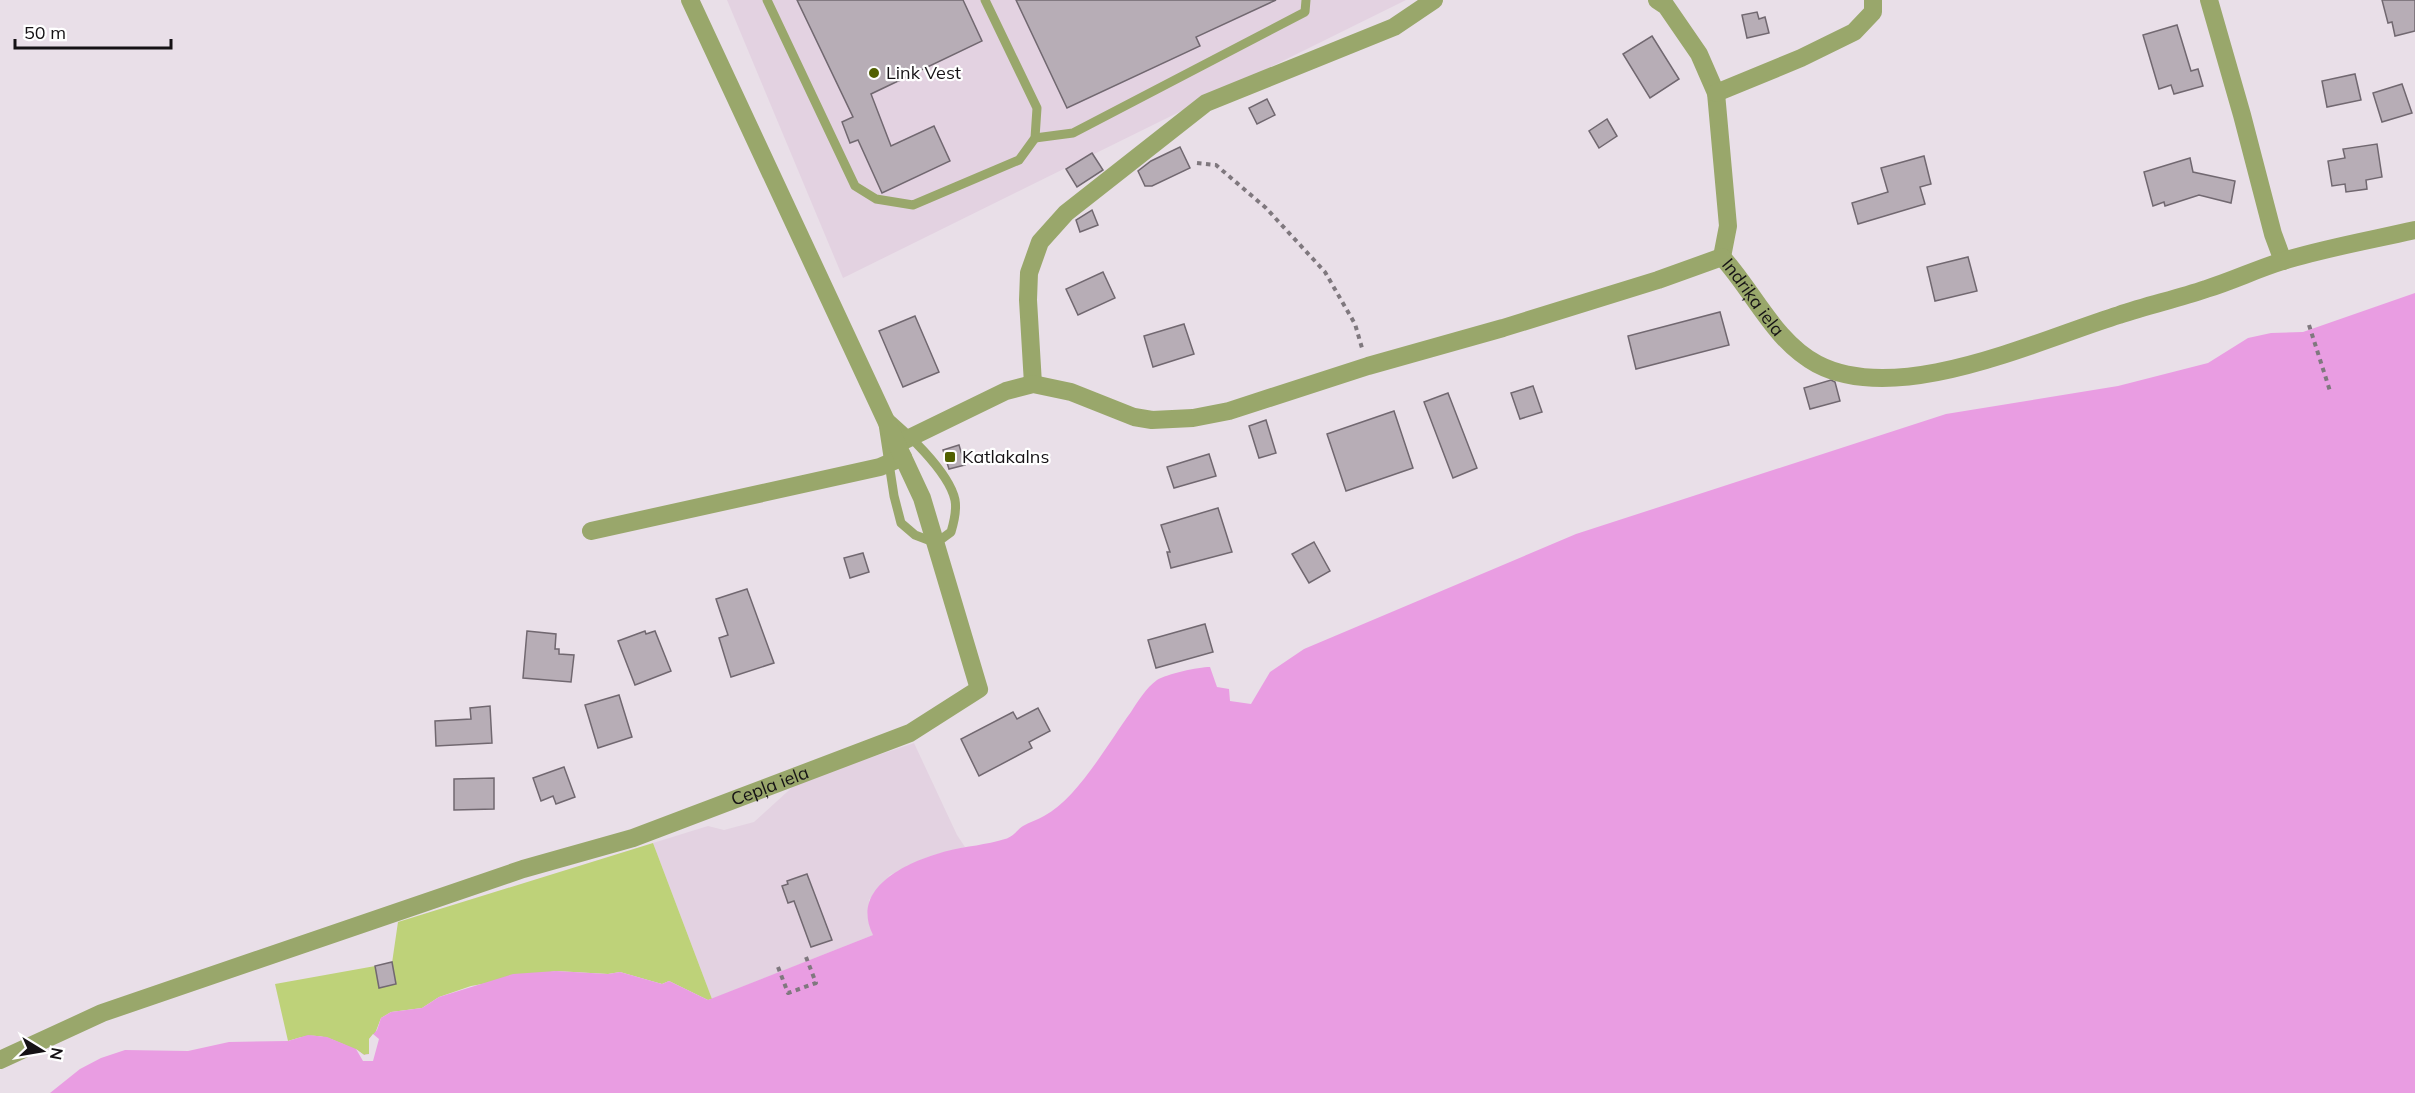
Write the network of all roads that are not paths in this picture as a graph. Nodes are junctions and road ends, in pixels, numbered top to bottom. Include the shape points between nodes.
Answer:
1 (690, 0) edge
2 (767, 0) edge
3 (985, 0) edge
4 (1306, 0) edge
5 (1434, 0) edge
6 (1657, 0) edge
7 (1873, 0) edge
8 (2209, 0) edge
9 (1716, 93) junction
10 (1035, 138) junction
11 (2415, 230) edge
12 (1722, 257) junction
13 (2283, 261) junction
14 (1033, 384) junction
15 (900, 450) junction
16 (591, 531) dead end
17 (936, 543) junction
18 (0, 1060) edge

1 - 15 street
2 - 10 lane via 855,186 876,199 913,205 1020,160
3 - 10 lane via 1037,108
4 - 10 lane via 1305,12 1073,133
5 - 14 street via 1394,27 1206,103 1066,213 1040,242 1029,273
6 - 9 street, Indriķa iela via 1666,6 1699,54
7 - 9 street via 1873,12 1854,32
8 - 13 street
9 - 12 street, Indriķa iela via 1728,226
11 - 13 street, Indriķa iela
12 - 13 street, Indriķa iela via 1775,329 1798,353 1820,366 1865,377 1902,377 1953,369 2205,290
12 - 14 street via 1503,328 1229,411 1193,418 1134,417 1071,392
14 - 15 street via 1006,391
15 - 16 street via 880,467
15 - 17 street via 922,498
15 - 17 lane via 901,523 915,535
15 - 17 lane via 934,465 954,498 956,516 951,532
17 - 18 street, Cepļa iela via 979,689 910,733 633,838 358,924 102,1012

